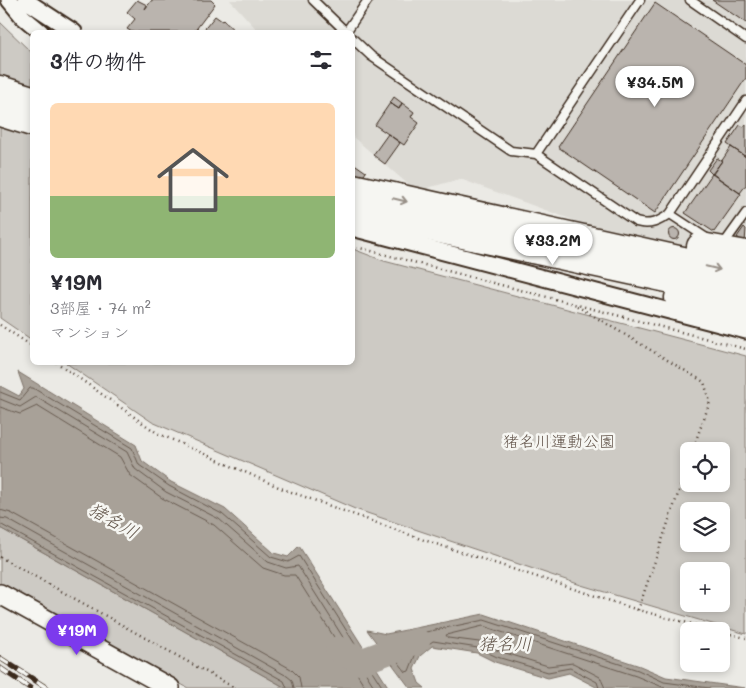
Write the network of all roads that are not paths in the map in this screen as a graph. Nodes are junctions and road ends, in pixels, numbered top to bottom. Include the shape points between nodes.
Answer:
1 (9, 0) edge
2 (26, 0) edge
3 (313, 0) edge
4 (368, 0) edge
5 (640, 0) edge
6 (690, 0) edge
7 (39, 30) edge
8 (71, 30) edge
9 (345, 30) edge
10 (348, 30) edge
11 (746, 39) edge
12 (355, 41) edge
13 (0, 90) edge
14 (30, 99) edge
15 (746, 101) edge
16 (0, 112) edge
17 (30, 121) edge
18 (536, 154) junction
19 (355, 189) edge
20 (355, 211) edge
21 (746, 213) edge
22 (670, 214) junction
23 (478, 217) junction
24 (390, 220) junction
25 (355, 229) edge
26 (746, 255) edge
27 (746, 275) edge
28 (746, 295) edge
29 (746, 317) edge
30 (746, 331) edge
31 (0, 594) edge
32 (170, 688) edge

1 - 7 street
2 - 8 street
3 - 9 lane
4 - 10 lane
5 - 18 lane
6 - 11 lane
12 - 18 lane via 371,56 511,151
13 - 14 highway
15 - 22 lane
16 - 17 highway
18 - 22 lane via 636,222 654,224
19 -> 23 highway
20 - 24 highway
21 - 22 lane via 722,248
23 - 26 highway
23 -> 27 highway
24 - 28 highway
24 - 29 highway via 423,233
25 - 30 street
31 - 32 street

